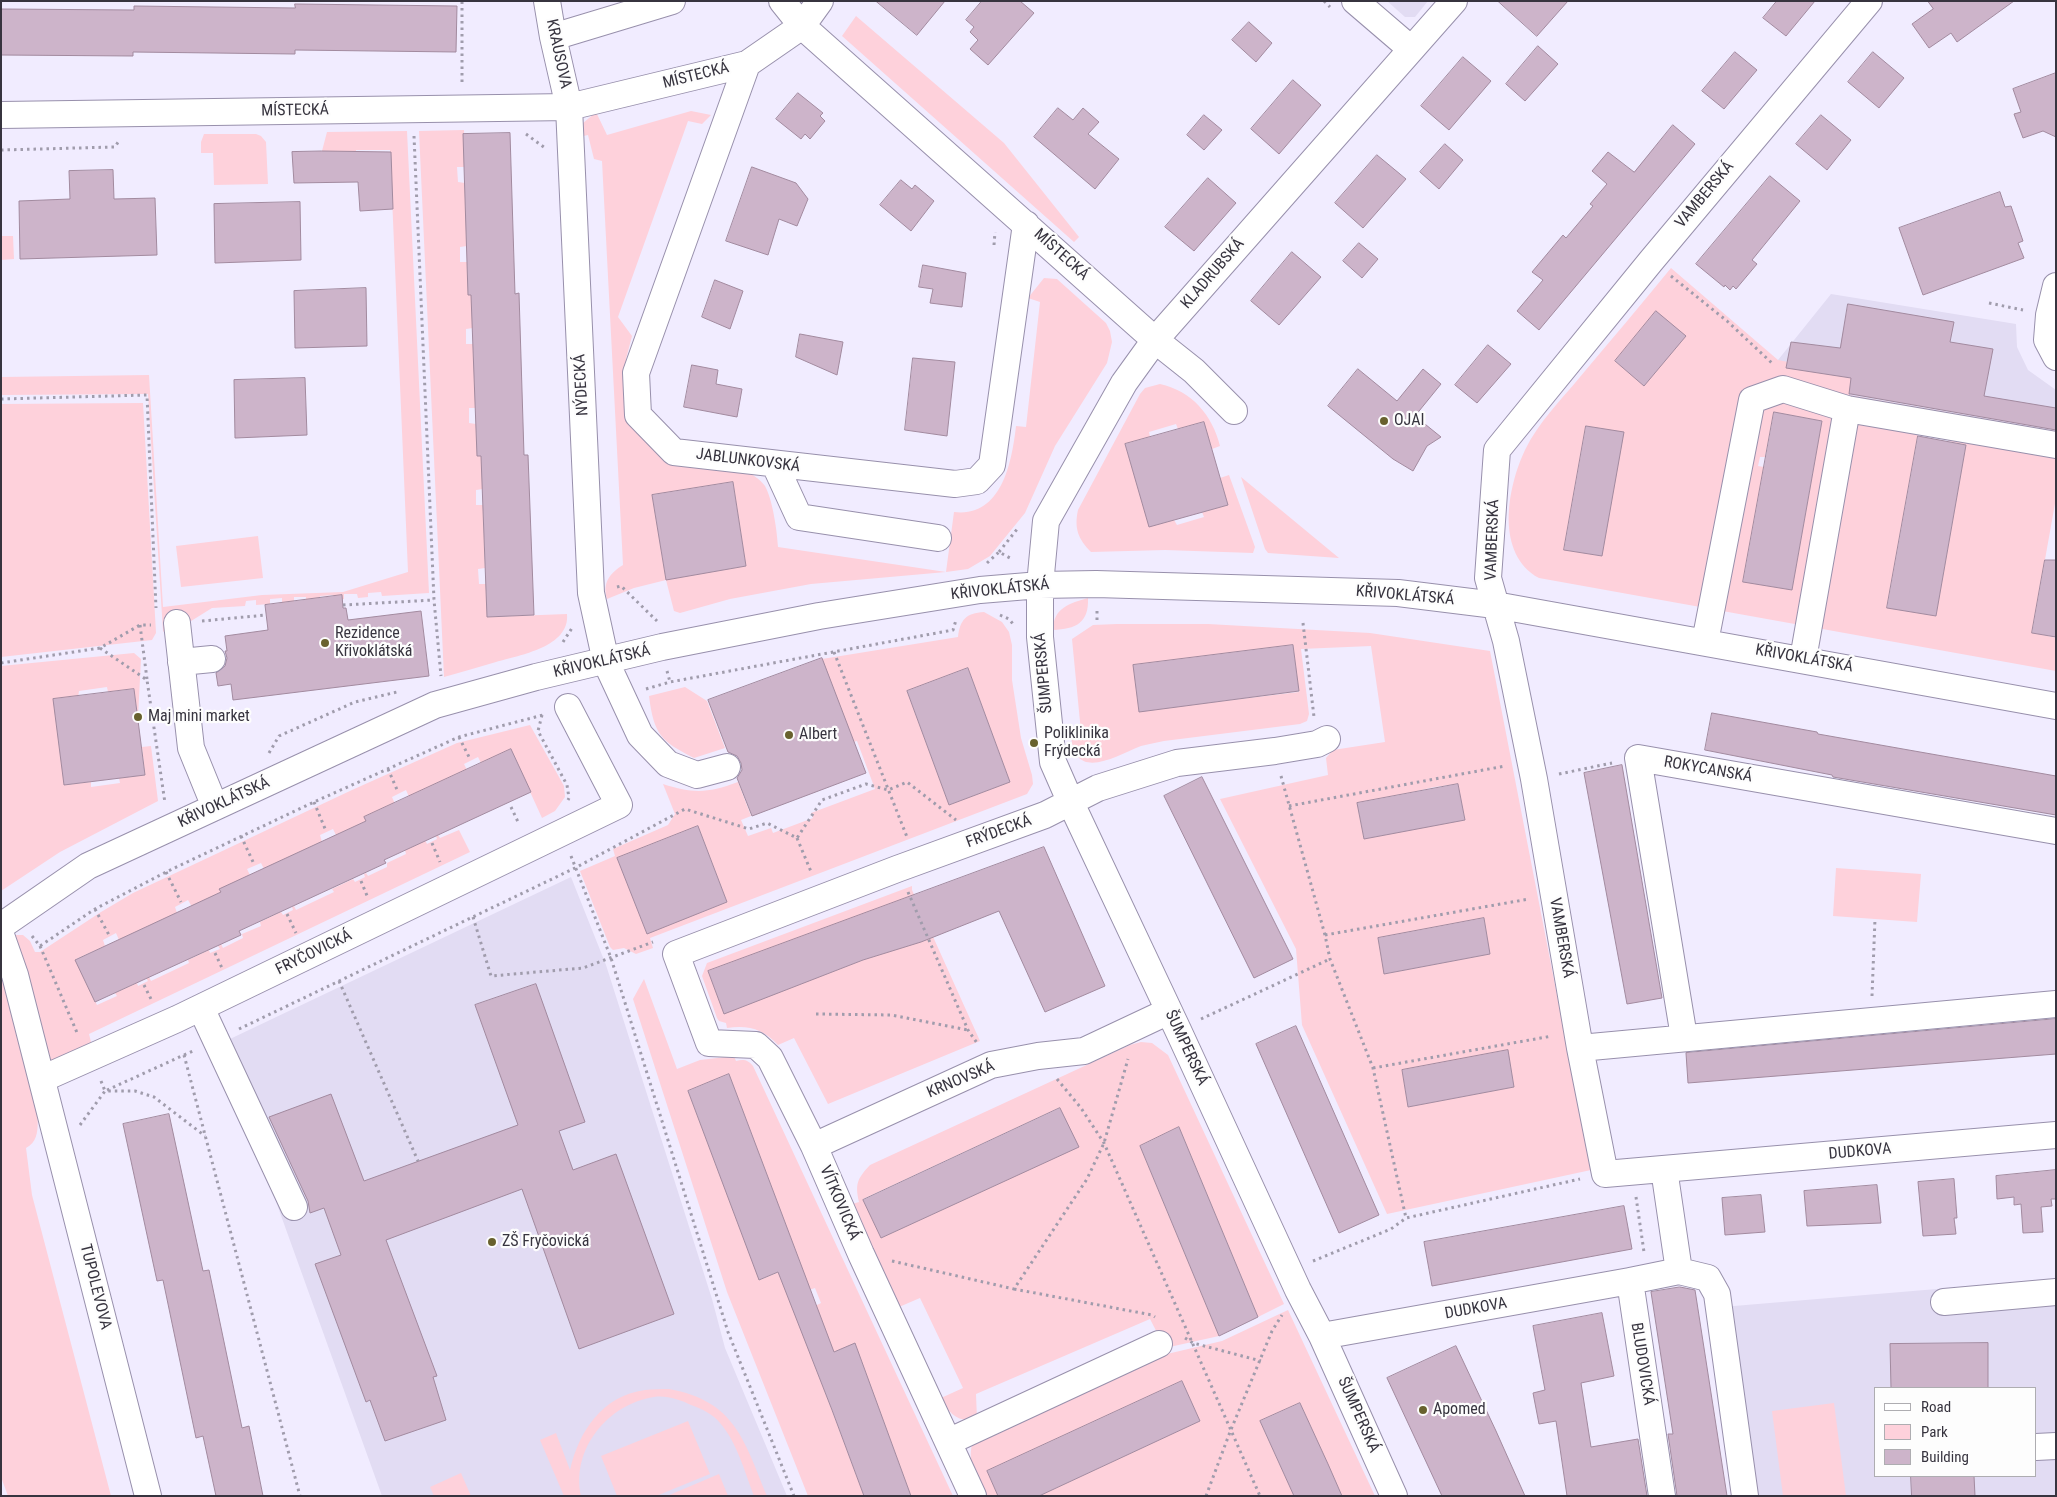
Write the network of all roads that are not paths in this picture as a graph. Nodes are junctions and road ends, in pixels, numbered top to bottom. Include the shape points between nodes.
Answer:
1 (547, 1) edge
2 (672, 1) edge
3 (782, 1) edge
4 (820, 1) edge
5 (1355, 1) edge
6 (1454, 1) edge
7 (1869, 1) edge
8 (802, 26) junction
9 (553, 37) junction
10 (1411, 49) junction
11 (748, 64) junction
12 (569, 107) junction
13 (1, 115) edge
14 (1026, 224) junction
15 (2056, 286) edge
16 (1155, 340) junction
17 (2056, 357) edge
18 (1848, 409) junction
19 (1234, 411) dead end
20 (2056, 445) edge
21 (775, 464) junction
22 (938, 538) dead end
23 (1040, 585) junction
24 (1495, 605) junction
25 (167, 624) road end
26 (1705, 642) junction
27 (212, 659) dead end
28 (1803, 659) junction
29 (181, 662) junction
30 (606, 662) junction
31 (2056, 706) edge
32 (568, 707) dead end
33 (1322, 741) road end
34 (727, 766) dead end
35 (210, 796) junction
36 (1071, 803) junction
37 (2056, 831) edge
38 (1, 926) edge
39 (1, 935) edge
40 (676, 954) joint
41 (2056, 1004) edge
42 (201, 1008) junction
43 (1174, 1021) junction
44 (1684, 1037) junction
45 (1579, 1040) junction
46 (42, 1079) junction
47 (2056, 1135) edge
48 (814, 1146) junction
49 (1664, 1169) junction
50 (294, 1207) dead end
51 (1679, 1271) junction
52 (1639, 1279) junction
53 (2056, 1292) edge
54 (1944, 1302) dead end
55 (1160, 1332) road end
56 (1322, 1336) junction
57 (948, 1442) junction
58 (2056, 1446) edge
59 (2037, 1447) edge
60 (148, 1496) edge
61 (973, 1496) edge
62 (1394, 1496) edge
63 (1662, 1496) edge
64 (1745, 1496) edge

1 - 9 street, KRAUSOVA
2 - 9 street
3 - 8 street
4 - 8 street
5 - 10 street
6 - 10 street, KLADRUBSKÁ
7 - 24 street, VAMBERSKÁ via 1497,450 1488,578
8 - 11 street, MÍSTECKÁ
8 - 14 street, MÍSTECKÁ
9 - 12 street, KRAUSOVA
10 - 16 street, KLADRUBSKÁ
11 - 12 street, MÍSTECKÁ
11 - 21 street, JABLUNKOVSKÁ via 636,373 638,415 674,452
12 - 13 street, MÍSTECKÁ
12 - 30 street, NÝDECKÁ via 591,593
14 - 16 street, MÍSTECKÁ
14 - 21 street, JABLUNKOVSKÁ via 992,465 977,481 955,484
15 - 17 street via 2047,340
16 - 19 street, MÍSTECKÁ via 1194,371
16 - 23 street, KLADRUBSKÁ via 1124,383 1046,521
18 - 20 street
18 - 26 street via 1783,388 1752,400
18 - 28 street
21 - 22 street via 799,517
23 - 24 street, KŘIVOKLÁTSKÁ via 1398,593
23 - 30 street, KŘIVOKLÁTSKÁ via 980,590 819,616
23 - 36 street, ŠUMPERSKÁ via 1040,637 1053,762
24 - 26 street, KŘIVOKLÁTSKÁ
24 - 45 street, VAMBERSKÁ via 1506,641 1532,770
25 - 29 street
26 - 28 street, KŘIVOKLÁTSKÁ
27 - 29 street
28 - 31 street, KŘIVOKLÁTSKÁ
29 - 35 street via 191,748
30 - 34 street via 640,735 668,764 697,775
30 - 35 street, KŘIVOKLÁTSKÁ via 536,677 435,705
32 - 42 street, FRYČOVICKÁ via 619,806
33 - 36 street, FRÝDECKÁ via 1275,751 1178,762 1098,788
35 - 38 street, KŘIVOKLÁTSKÁ via 88,866
36 - 40 street, FRÝDECKÁ
36 - 43 street, ŠUMPERSKÁ
37 - 44 street, ROKYCANSKÁ via 1638,758
39 - 46 street via 15,974
40 - 48 street, VÍTKOVICKÁ via 709,1043 756,1045 770,1058
41 - 44 street
42 - 46 street, FRYČOVICKÁ
42 - 50 street
43 - 48 street, KRNOVSKÁ via 1084,1051 990,1065
43 - 56 street, ŠUMPERSKÁ
44 - 45 street
45 - 49 street, VAMBERSKÁ via 1605,1174
46 - 60 street, TUPOLEVOVA
47 - 49 street, DUDKOVA
48 - 57 street, VÍTKOVICKÁ
49 - 51 street
51 - 52 street
51 - 64 street via 1708,1278 1717,1294
52 - 56 street, DUDKOVA
52 - 63 street, BLUDOVICKÁ
53 - 54 street
55 - 57 street
56 - 62 street, ŠUMPERSKÁ
57 - 61 street, VÍTKOVICKÁ
58 - 59 street

